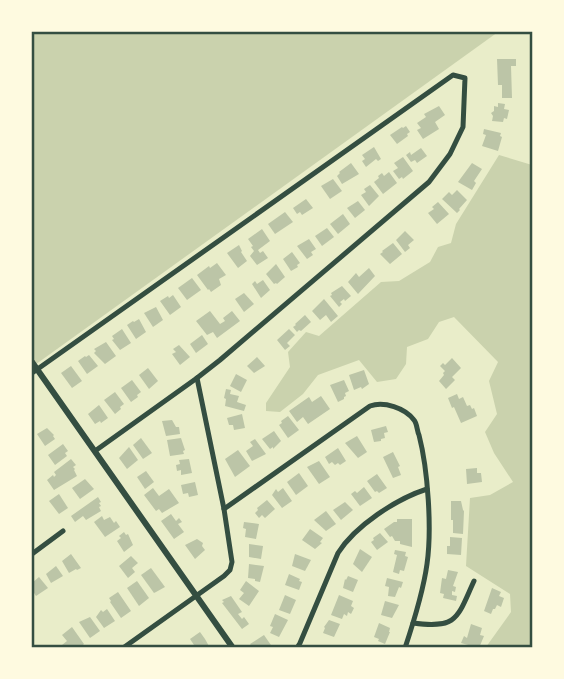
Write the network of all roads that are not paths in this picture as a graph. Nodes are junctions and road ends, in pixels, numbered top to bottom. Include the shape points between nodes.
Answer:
1 (32, 362) edge
2 (34, 371) edge
3 (197, 378) junction
4 (95, 451) junction
5 (427, 489) junction
6 (223, 509) junction
7 (63, 531) dead end
8 (32, 554) edge
9 (474, 581) dead end
10 (197, 595) junction
11 (414, 623) junction
12 (123, 648) edge
13 (233, 648) edge
14 (297, 648) edge
15 (405, 648) edge

1 - 2 street
2 - 3 street via 453,75 465,78 463,127 429,182
2 - 4 street
3 - 4 street
3 - 6 street
4 - 10 street
5 - 6 street via 414,420 399,409 376,404
5 - 11 street via 428,563
5 - 14 street via 408,496 346,541
6 - 10 street via 230,570
7 - 8 street
9 - 11 street via 452,621
10 - 12 street
10 - 13 street
11 - 15 street

